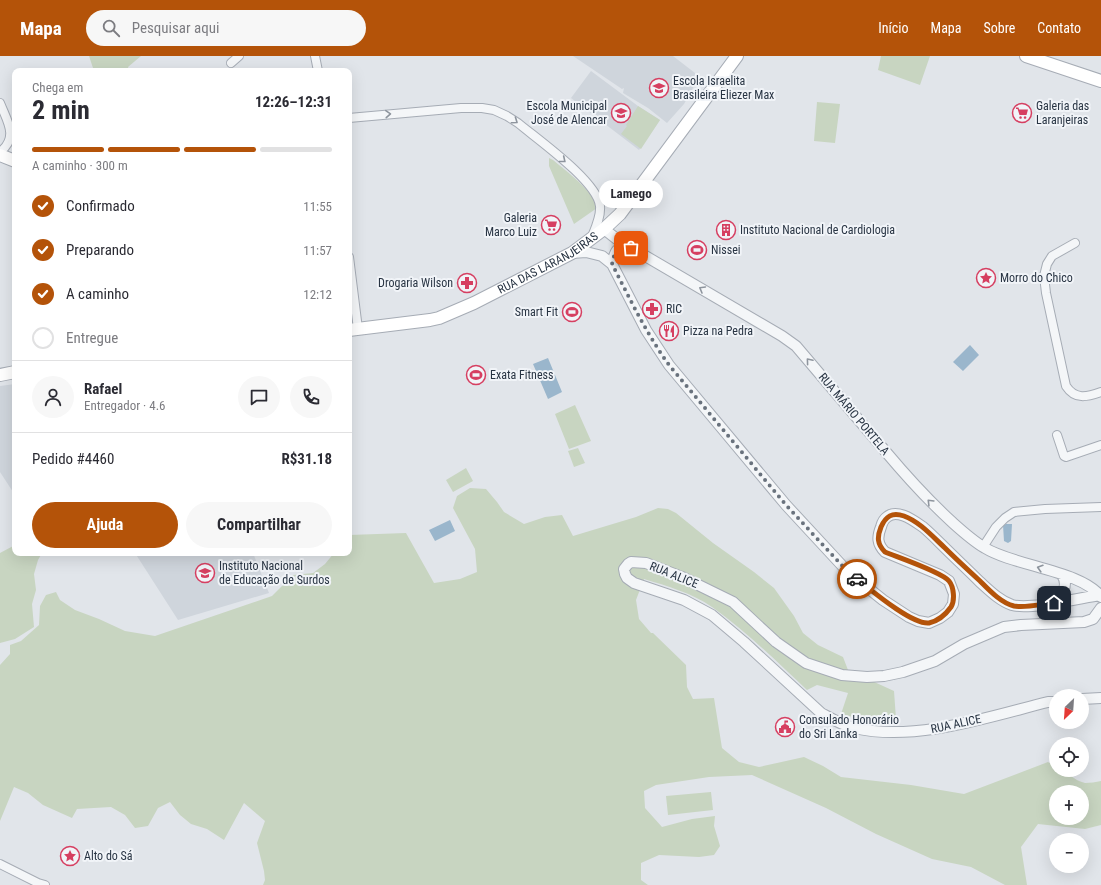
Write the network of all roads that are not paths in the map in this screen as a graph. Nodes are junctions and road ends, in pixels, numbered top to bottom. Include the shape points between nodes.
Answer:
1 (239, 56) edge
2 (315, 56) edge
3 (737, 56) edge
4 (1026, 56) edge
5 (231, 63) dead end
6 (317, 68) edge
7 (1101, 81) edge
8 (0, 102) edge
9 (352, 118) edge
10 (0, 154) edge
11 (12, 160) edge
12 (604, 229) junction
13 (591, 239) junction
14 (1075, 243) dead end
15 (631, 248) junction
16 (572, 253) junction
17 (612, 264) junction
18 (352, 302) edge
19 (354, 330) edge
20 (12, 373) edge
21 (0, 375) edge
22 (1101, 392) edge
23 (1057, 435) dead end
24 (1101, 445) edge
25 (1101, 508) edge
26 (983, 547) junction
27 (1062, 575) junction
28 (1101, 596) edge
29 (1054, 603) junction
30 (1101, 608) edge
31 (1101, 698) edge
32 (1089, 699) edge
33 (1049, 702) edge
34 (0, 864) edge
35 (45, 885) edge

1 - 5 street
2 - 6 street
3 - 12 main road, RUA DAS LARANJEIRAS via 620,214
4 - 7 main road
8 - 10 street via 11,132
9 -> 13 street via 482,108 508,116 579,173 592,188 600,206
10 - 11 main road
12 - 13 main road, RUA DAS LARANJEIRAS
12 - 15 street, RUA MÁRIO PORTELA
13 - 16 main road, RUA DAS LARANJEIRAS
14 - 22 street via 1052,256 1047,264 1044,276 1046,293 1066,386 1077,396 1084,397
15 - 17 street via 618,248
26 -> 15 street, RUA MÁRIO PORTELA via 932,504 796,346
16 - 17 street via 586,252 602,256
16 - 19 main road, RUA DAS LARANJEIRAS via 439,318
17 - 29 street via 646,330 669,365 809,531 848,572 883,600 909,617 929,623 948,612 953,604 954,594 949,581 885,552 880,546 877,540 878,533 888,516 895,514 905,516 924,528 990,591 1008,603 1014,606
18 - 19 street
20 - 21 main road
23 - 24 street via 1066,457
25 - 26 street via 1014,512 996,526
27 -> 26 street, RUA MÁRIO PORTELA via 1006,558
27 - 28 street, RUA MÁRIO PORTELA via 1076,579
27 - 29 street via 1065,588
28 - 29 street
30 - 33 street, RUA ALICE via 1093,619 1084,622 1004,627 964,644 935,661 903,672 842,675 806,663 776,642 734,602 646,563 632,562 624,569 627,578 634,583 684,600 712,615 822,713 836,722 853,728 899,732 935,730
31 - 32 street
34 - 35 street

